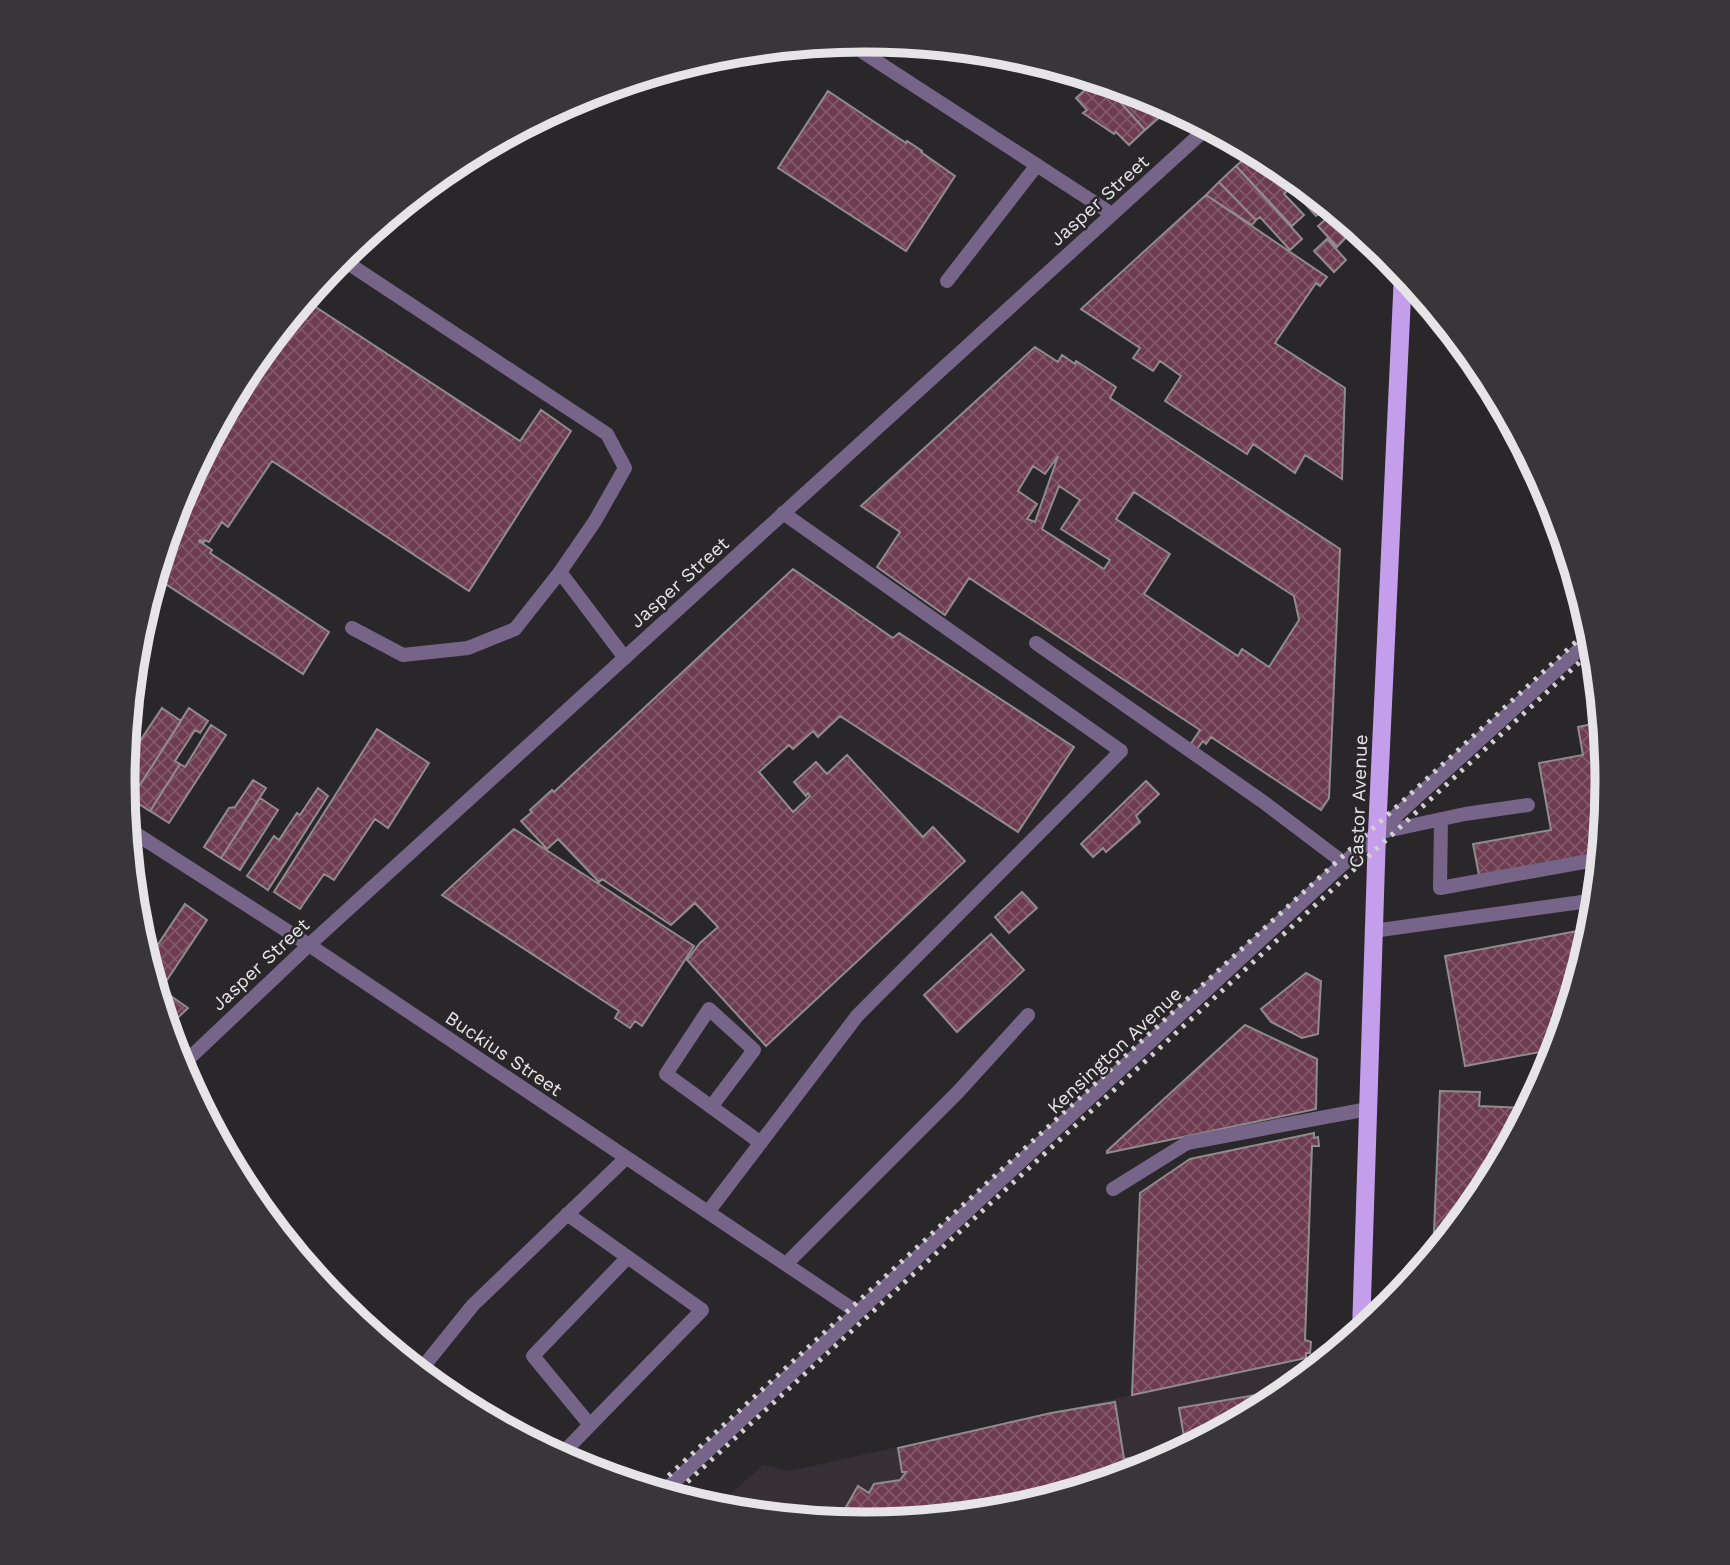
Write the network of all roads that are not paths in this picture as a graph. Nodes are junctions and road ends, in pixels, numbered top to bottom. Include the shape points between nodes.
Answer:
1 (864, 53) dead end
2 (1200, 134) edge
3 (1037, 165) junction
4 (1112, 214) junction
5 (350, 265) edge
6 (947, 281) dead end
7 (1402, 289) edge
8 (783, 513) junction
9 (561, 572) junction
10 (352, 628) dead end
11 (1036, 643) dead end
12 (1582, 647) edge
13 (625, 658) junction
14 (1528, 805) dead end
15 (1441, 819) junction
16 (1377, 833) junction
17 (137, 835) edge
18 (1590, 861) edge
19 (1344, 863) junction
20 (1585, 903) edge
21 (1373, 931) junction
22 (309, 945) junction
23 (1028, 1016) dead end
24 (189, 1058) edge
25 (711, 1107) junction
26 (1368, 1109) junction
27 (761, 1143) junction
28 (626, 1158) junction
29 (1113, 1189) dead end
30 (708, 1212) junction
31 (567, 1214) junction
32 (628, 1257) junction
33 (786, 1264) junction
34 (857, 1312) junction
35 (1361, 1317) edge
36 (425, 1365) edge
37 (590, 1425) junction
38 (567, 1448) edge
39 (670, 1486) edge

1 - 3 street
2 - 4 street, Jasper Street
3 - 4 street
3 - 6 street
4 - 8 street, Jasper Street
5 - 9 street via 607,434 625,468
7 - 16 main road, Castor Avenue
8 - 13 street, Jasper Street
8 - 27 street via 1121,751 857,1016
9 - 10 street via 515,629 468,648 403,655
9 - 13 street
11 - 19 street
12 - 16 street, Kensington Avenue
13 - 22 street, Jasper Street
14 - 15 street
15 - 16 street
15 - 18 street via 1440,888
16 - 19 street, Kensington Avenue
16 - 21 main road, Castor Avenue
17 - 22 street, Buckius Street
19 - 34 street, Kensington Avenue
20 - 21 street
21 - 26 main road, Castor Avenue
22 - 24 street, Jasper Street
22 - 28 street, Buckius Street
23 - 33 street
25 - 25 street via 666,1074 709,1009 754,1050
25 - 27 street
26 - 29 street via 1187,1143
26 - 35 main road, Castor Avenue
27 - 30 street
28 - 30 street, Buckius Street
28 - 31 street
30 - 33 street, Buckius Street
31 - 32 street
31 - 36 street via 473,1305
32 - 37 street via 533,1356
32 - 37 street via 702,1310
33 - 34 street, Buckius Street
34 - 39 street, Kensington Avenue
37 - 38 street

